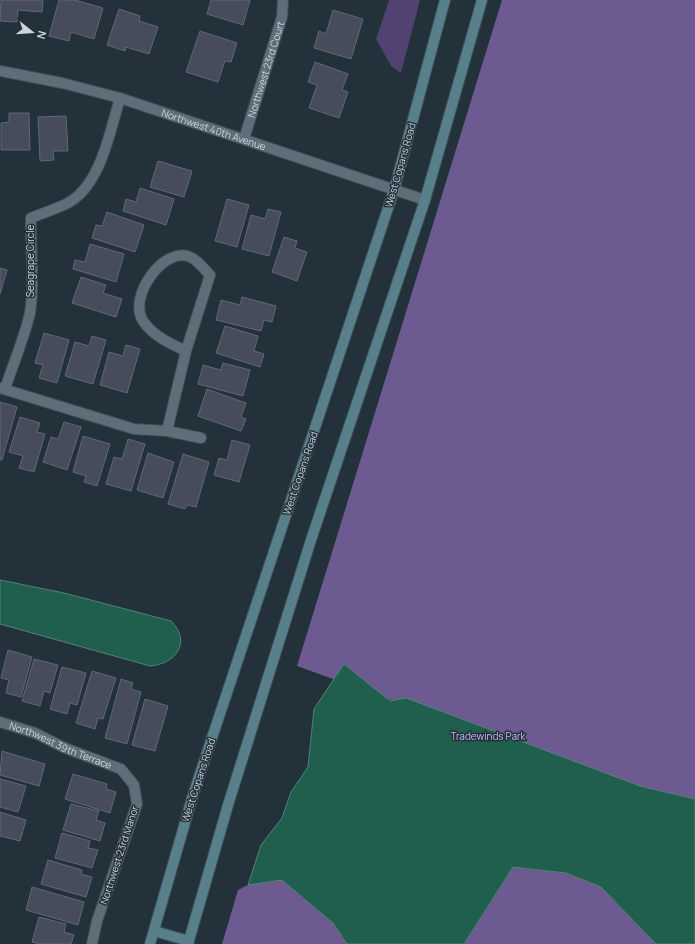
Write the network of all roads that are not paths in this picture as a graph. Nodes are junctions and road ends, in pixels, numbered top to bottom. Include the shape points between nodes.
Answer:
1 (283, 0) edge
2 (445, 0) edge
3 (482, 0) edge
4 (0, 71) edge
5 (120, 98) junction
6 (244, 139) junction
7 (394, 190) junction
8 (425, 200) junction
9 (186, 352) junction
10 (2, 389) edge
11 (167, 431) junction
12 (201, 438) dead end
13 (0, 722) edge
14 (121, 769) joint
15 (154, 931) junction
16 (188, 943) edge
17 (92, 944) edge
18 (150, 944) edge

1 - 6 street, Northwest 23rd Court via 282,17
2 - 7 main road, West Copans Road
3 - 8 main road
4 - 5 street, Northwest 40th Avenue
5 - 6 street, Northwest 40th Avenue
5 - 10 street, Seagrape Circle via 100,162 87,186 69,202 30,218 30,313
6 - 7 street, Northwest 40th Avenue
7 - 8 street, Northwest 40th Avenue
7 - 15 main road, West Copans Road via 192,795
8 - 16 main road via 311,540 228,805
9 - 9 street via 210,275 192,258 179,255 162,263 147,280 138,302 143,321 160,338
9 - 11 street
10 - 11 street, Seagrape Circle via 134,429
11 - 12 street, Seagrape Circle
13 - 14 street, Northwest 39th Terrace via 35,733 65,748
14 - 17 street, Northwest 23rd Manor via 134,785 137,804 97,921
15 - 16 main road
15 - 18 main road, West Copans Road

